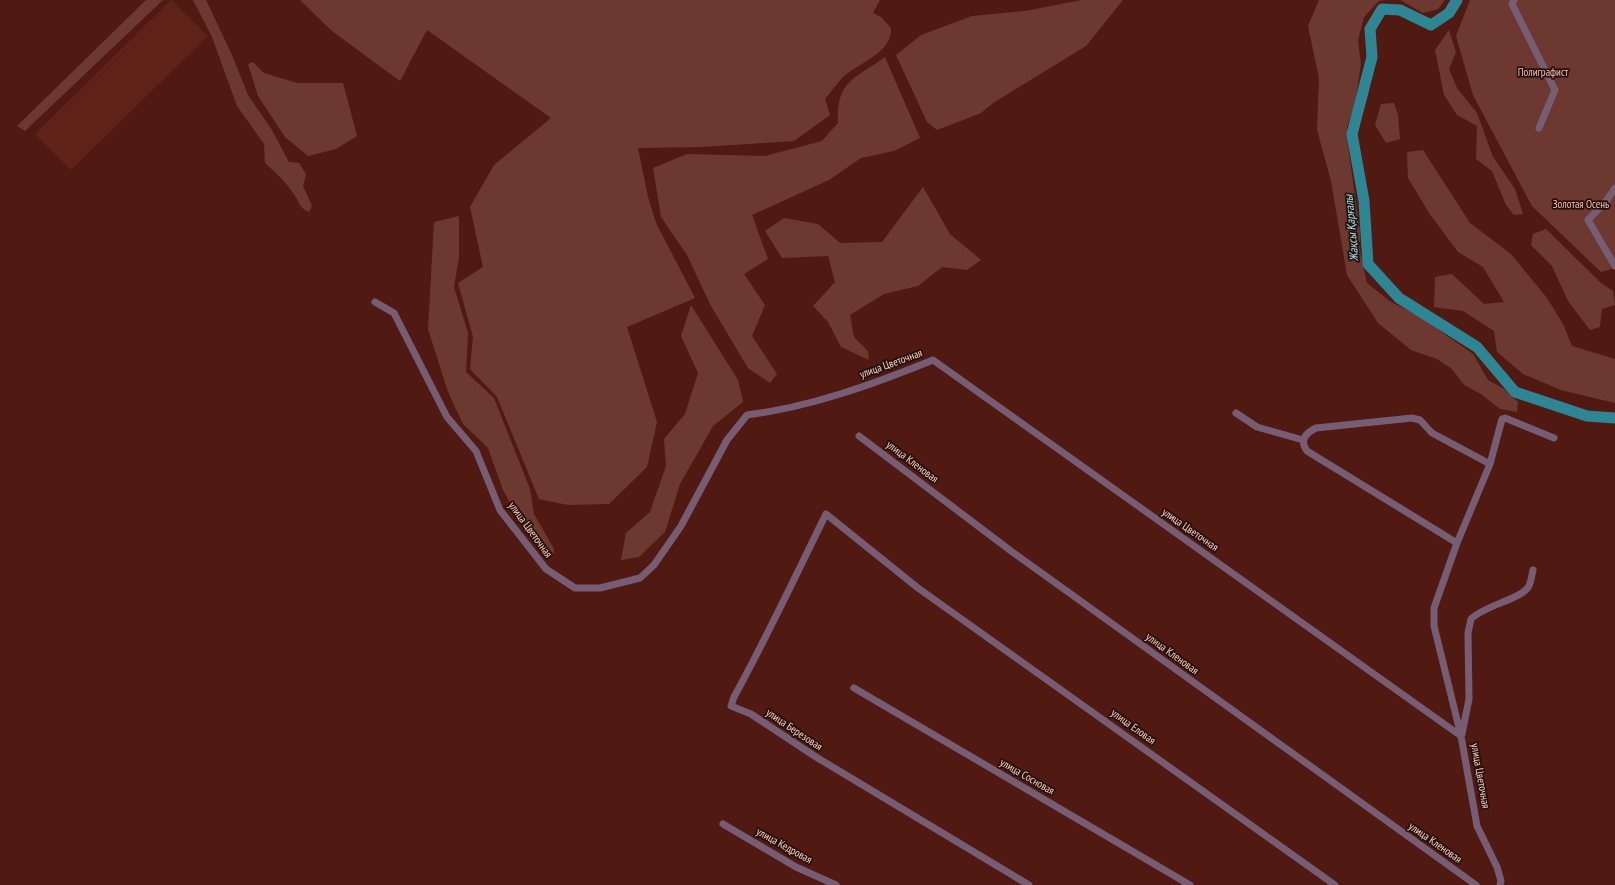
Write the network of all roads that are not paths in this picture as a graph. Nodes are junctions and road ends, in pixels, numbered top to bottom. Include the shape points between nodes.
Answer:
1 (1514, 0) edge
2 (1539, 128) dead end
3 (1615, 188) edge
4 (1615, 266) edge
5 (375, 302) dead end
6 (1236, 413) dead end
7 (859, 436) dead end
8 (1554, 438) dead end
9 (1303, 440) junction
10 (1490, 464) junction
11 (826, 514) joint
12 (1457, 543) junction
13 (1533, 570) dead end
14 (854, 688) dead end
15 (1461, 736) junction
16 (723, 824) dead end
17 (836, 885) edge
18 (1029, 885) edge
19 (1190, 885) edge
20 (1335, 885) edge
21 (1476, 885) edge
22 (1500, 885) edge

1 - 2 street via 1512,4 1555,90
3 - 4 street via 1588,220
5 - 15 street, улица Цветочная via 394,313 447,417 476,452 500,510 546,569 575,588 600,588 640,578 654,564 681,526 727,440 747,415 816,400 886,379 933,360
6 - 9 street via 1257,427
7 - 21 street, улица Кленовая via 1010,551
8 - 10 street via 1502,419
9 - 10 street via 1307,433 1316,428 1412,418 1420,420 1432,433
9 - 12 street via 1307,452
10 - 12 street
11 - 18 street, улица Березовая via 787,591 766,640 731,706 751,714 816,757
11 - 20 street, улица Еловая via 918,588
12 - 15 street via 1433,617
13 - 15 street via 1529,586 1524,592 1486,608 1471,619 1468,633 1469,700
14 - 19 street, улица Сосновая
15 - 22 street, улица Цветочная via 1477,826 1497,867
16 - 17 street, улица Кедровая via 796,868

